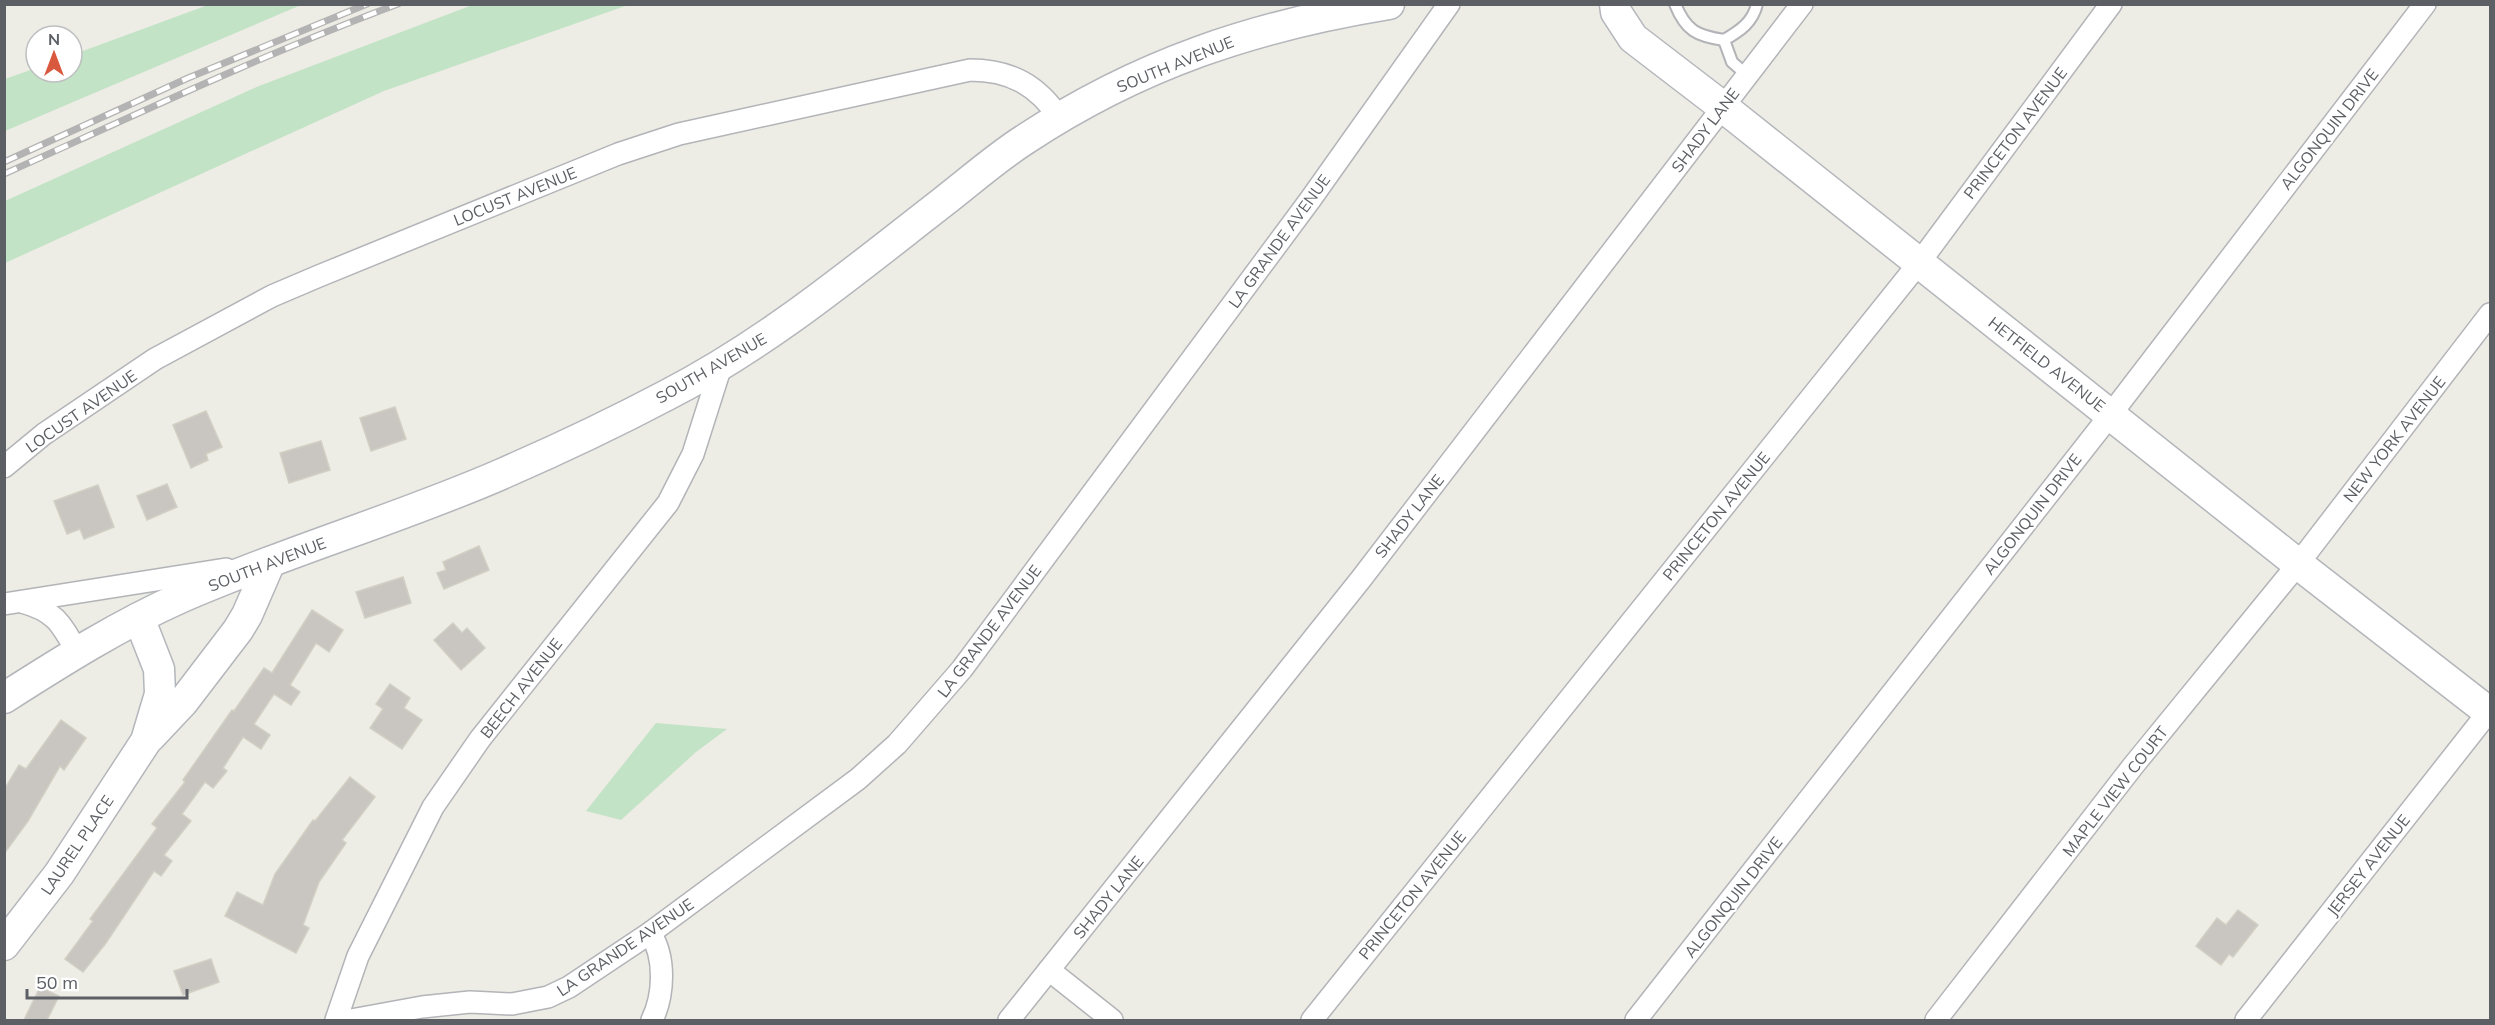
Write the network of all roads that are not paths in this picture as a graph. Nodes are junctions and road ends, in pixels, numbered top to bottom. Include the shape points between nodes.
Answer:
1 (1389, 4) edge
2 (1449, 4) edge
3 (1615, 4) edge
4 (1675, 4) edge
5 (1757, 4) edge
6 (1802, 4) edge
7 (2111, 4) edge
8 (2425, 4) edge
9 (1724, 40) junction
10 (1747, 75) junction
11 (1723, 107) junction
12 (1060, 119) junction
13 (1919, 262) junction
14 (2490, 314) edge
15 (721, 366) junction
16 (2110, 414) junction
17 (4, 467) edge
18 (270, 562) junction
19 (2298, 564) junction
20 (13, 603) edge
21 (139, 618) junction
22 (77, 652) junction
23 (4, 698) edge
24 (2490, 712) edge
25 (146, 741) junction
26 (650, 933) junction
27 (4, 945) edge
28 (1049, 970) junction
29 (336, 1020) edge
30 (351, 1020) edge
31 (652, 1020) edge
32 (1009, 1020) edge
33 (1112, 1020) edge
34 (1312, 1020) edge
35 (1636, 1020) edge
36 (1936, 1020) edge
37 (2246, 1020) edge

1 - 12 street, SOUTH AVENUE via 1260,31 1178,58 1112,88
2 - 26 street, LA GRANDE AVENUE via 1295,219 931,708 858,778
3 - 11 street, HETFIELD AVENUE via 1633,38
4 - 9 lane via 1682,22 1690,29 1703,37
5 - 9 lane via 1754,16
6 - 10 street, SHADY LANE
7 - 13 street, PRINCETON AVENUE
8 - 16 street, ALGONQUIN DRIVE
9 - 10 lane via 1732,62
10 - 11 street, SHADY LANE
11 - 13 street, HETFIELD AVENUE
11 - 28 street, SHADY LANE via 1360,579
12 - 15 street, SOUTH AVENUE via 1024,140 782,326
12 - 17 street, LOCUST AVENUE via 1041,94 1025,82 1008,74 970,70 679,134 618,154 272,296 154,359 44,434
13 - 16 street, HETFIELD AVENUE
13 - 34 street, PRINCETON AVENUE
14 - 19 street, NEW YORK AVENUE
15 - 18 street, SOUTH AVENUE via 503,473
15 - 29 street, BEECH AVENUE via 693,454 668,503 480,739 433,807 358,956
16 - 19 street, HETFIELD AVENUE
16 - 35 street, ALGONQUIN DRIVE
18 - 20 street
18 - 21 street, SOUTH AVENUE
18 - 25 street, LAUREL PLACE via 238,630 183,702
19 - 24 street, HETFIELD AVENUE
19 - 36 street, MAPLE VIEW COURT via 2133,766
20 - 22 street via 40,607 54,616
21 - 22 street, SOUTH AVENUE
21 - 25 street, LAUREL PLACE via 159,669 160,694
22 - 23 street, SOUTH AVENUE
24 - 37 street, JERSEY AVENUE
25 - 27 street, LAUREL PLACE via 59,874
26 - 30 street, LA GRANDE AVENUE via 548,998 512,1004 470,1002 422,1007
26 - 31 street via 659,957 661,979
28 - 32 street, SHADY LANE
28 - 33 street

